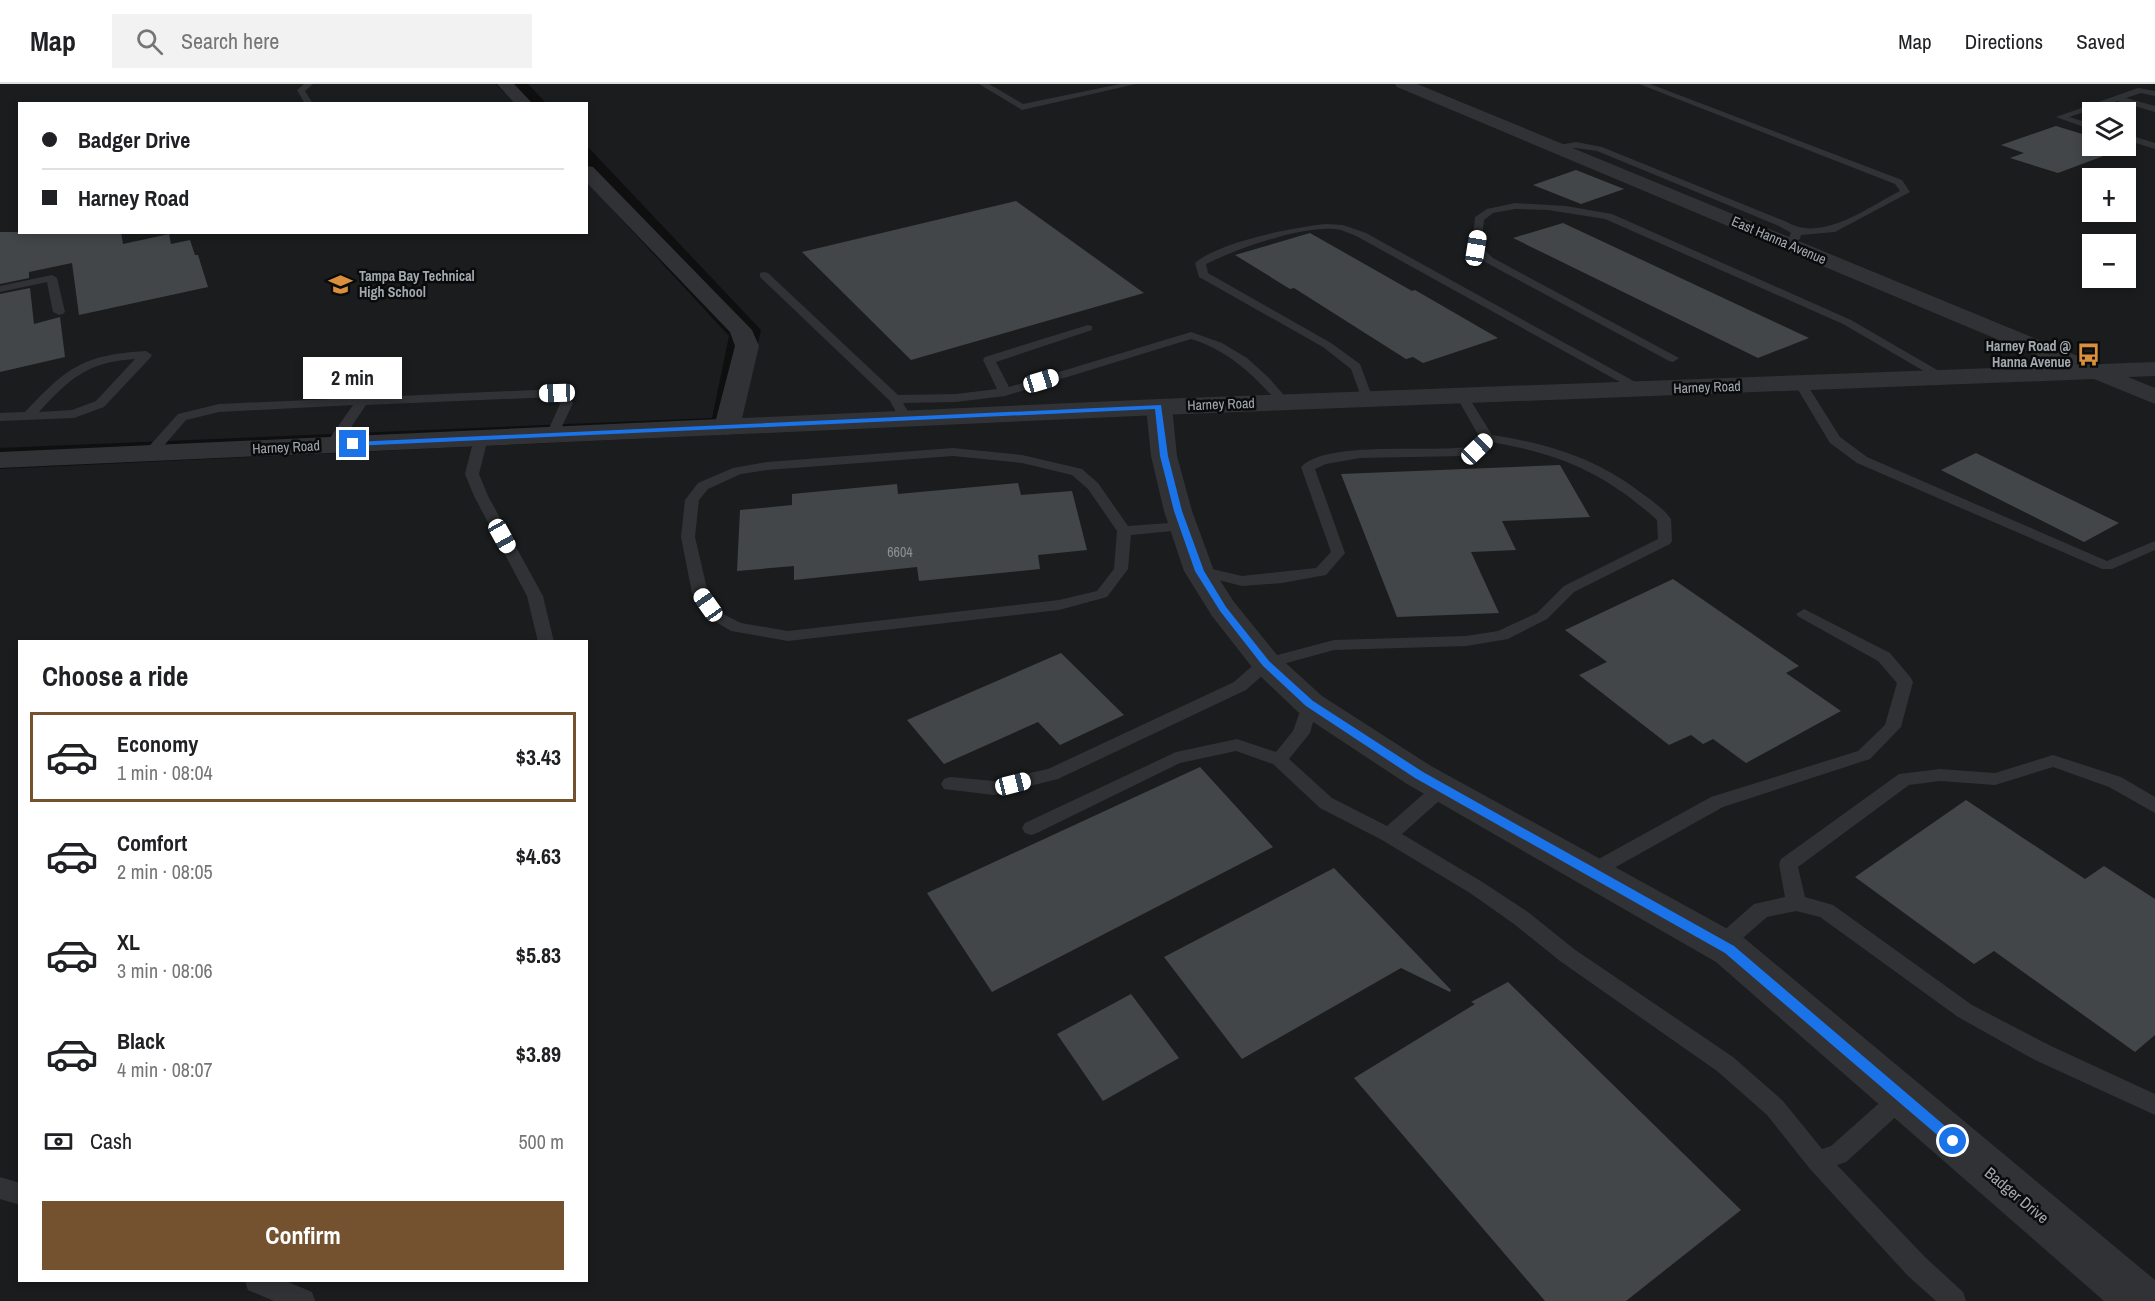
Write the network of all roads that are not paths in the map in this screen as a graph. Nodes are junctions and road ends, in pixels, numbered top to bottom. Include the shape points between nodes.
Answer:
1 (309, 84) edge
2 (505, 84) edge
3 (983, 84) edge
4 (1132, 84) edge
5 (1403, 84) edge
6 (1643, 84) edge
7 (2155, 94) edge
8 (2117, 98) junction
9 (308, 102) edge
10 (523, 102) edge
11 (2105, 102) edge
12 (2155, 109) edge
13 (2082, 110) edge
14 (2082, 124) edge
15 (2136, 140) edge
16 (2155, 146) edge
17 (1556, 148) junction
18 (588, 173) edge
19 (1792, 238) junction
20 (764, 275) dead end
21 (0, 289) edge
22 (59, 312) dead end
23 (1088, 328) dead end
24 (1673, 358) dead end
25 (2155, 369) edge
26 (2098, 373) junction
27 (1945, 378) junction
28 (1800, 383) junction
29 (1642, 389) junction
30 (1005, 392) junction
31 (1462, 396) junction
32 (2155, 397) edge
33 (1366, 399) junction
34 (362, 401) junction
35 (1284, 402) junction
36 (1159, 406) junction
37 (900, 409) junction
38 (28, 415) junction
39 (0, 417) edge
40 (727, 427) junction
41 (552, 435) junction
42 (481, 438) junction
43 (1487, 438) junction
44 (332, 445) junction
45 (150, 453) junction
46 (0, 460) edge
47 (1183, 526) junction
48 (1124, 531) junction
49 (2155, 545) edge
50 (1199, 571) junction
51 (1804, 614) dead end
52 (546, 640) edge
53 (1266, 663) junction
54 (1310, 704) junction
55 (1280, 760) junction
56 (950, 784) dead end
57 (1442, 788) junction
58 (2155, 806) edge
59 (1031, 828) dead end
60 (1389, 835) junction
61 (1591, 872) junction
62 (1796, 903) junction
63 (1721, 945) junction
64 (1902, 1097) junction
65 (2155, 1105) edge
66 (1818, 1161) junction
67 (0, 1188) edge
68 (18, 1193) edge
69 (259, 1282) edge
70 (303, 1301) edge
71 (1954, 1301) edge
72 (2142, 1301) edge

1 - 9 lane via 301,90
2 - 10 street
3 - 4 lane via 1022,107
5 - 17 street, East Hanna Avenue
6 - 19 lane via 1899,182 1905,192 1831,230
7 - 8 lane via 2141,90
8 - 11 lane
8 - 12 lane
13 - 14 lane via 2060,117
15 - 16 lane
17 - 19 street, East Hanna Avenue
17 - 19 lane via 1587,146 1625,160 1776,221
18 - 40 street via 740,330 747,346
19 - 26 street, East Hanna Avenue
20 - 37 lane
21 - 22 lane via 52,278
23 - 30 lane via 989,360
24 - 27 lane via 1489,260 1476,248 1479,219 1491,210 1523,207 1608,216 1847,322
25 - 26 street, Harney Road
26 - 27 street, Harney Road
26 - 32 street, East Hanna Avenue
27 - 28 street, Harney Road
28 - 29 street, Harney Road
28 - 49 lane via 1835,440 1863,460 1910,482 2107,566
29 - 31 street, Harney Road
29 - 33 lane via 1362,235 1339,227 1305,230 1218,253 1200,263 1203,274 1327,345 1356,367
30 - 35 lane via 1191,335 1208,339 1255,370
30 - 37 lane
31 - 33 street, Harney Road
31 - 43 lane
33 - 35 street, Harney Road
34 - 41 lane via 557,393 567,403
34 - 44 lane
34 - 45 lane via 219,408 182,417
35 - 36 street, Harney Road
36 - 37 street, Harney Road
36 - 47 street, Badger Drive via 1164,456
37 - 40 street, Harney Road
38 - 38 lane via 74,414 100,404 146,355 111,356 80,367 69,373
38 - 39 lane
40 - 41 street, Harney Road
41 - 42 street, Harney Road
42 - 44 street, Harney Road
42 - 52 lane via 472,474 535,596
43 - 50 lane via 1477,449 1463,452 1344,455 1308,467 1338,553 1321,572 1242,581
43 - 53 lane via 1575,457 1621,482 1664,519 1665,541 1569,589 1542,616 1502,635 1466,641 1334,645
44 - 45 street, Harney Road
45 - 46 street, Harney Road
47 - 48 lane
47 - 50 street, Badger Drive
48 - 48 lane via 1093,486 1077,472 1022,459 953,452 738,471 703,486 692,500 688,537 700,593 716,616 737,627 788,636 1059,605 1102,594 1121,569
50 - 53 street, Badger Drive
51 - 61 lane via 1884,657 1905,682 1893,727 1864,755 1717,802
53 - 54 street, Badger Drive
53 - 56 lane via 1240,686 1052,774 994,788
54 - 55 lane via 1300,733
54 - 57 street, Badger Drive
55 - 59 lane via 1237,745 1176,758
55 - 60 lane via 1326,803
57 - 60 lane
57 - 61 street, Badger Drive
58 - 62 lane via 2115,782 2053,761 1995,779 1940,775 1905,779 1788,864
60 - 66 lane via 1477,888 1725,1064 1775,1108
61 - 63 street, Badger Drive
62 - 63 lane via 1761,910
62 - 65 lane via 1826,911 1965,1011 2043,1053
63 - 64 street, Badger Drive
64 - 66 lane via 1838,1154
64 - 72 street, Badger Drive
66 - 71 lane
67 - 68 lane
69 - 70 lane

